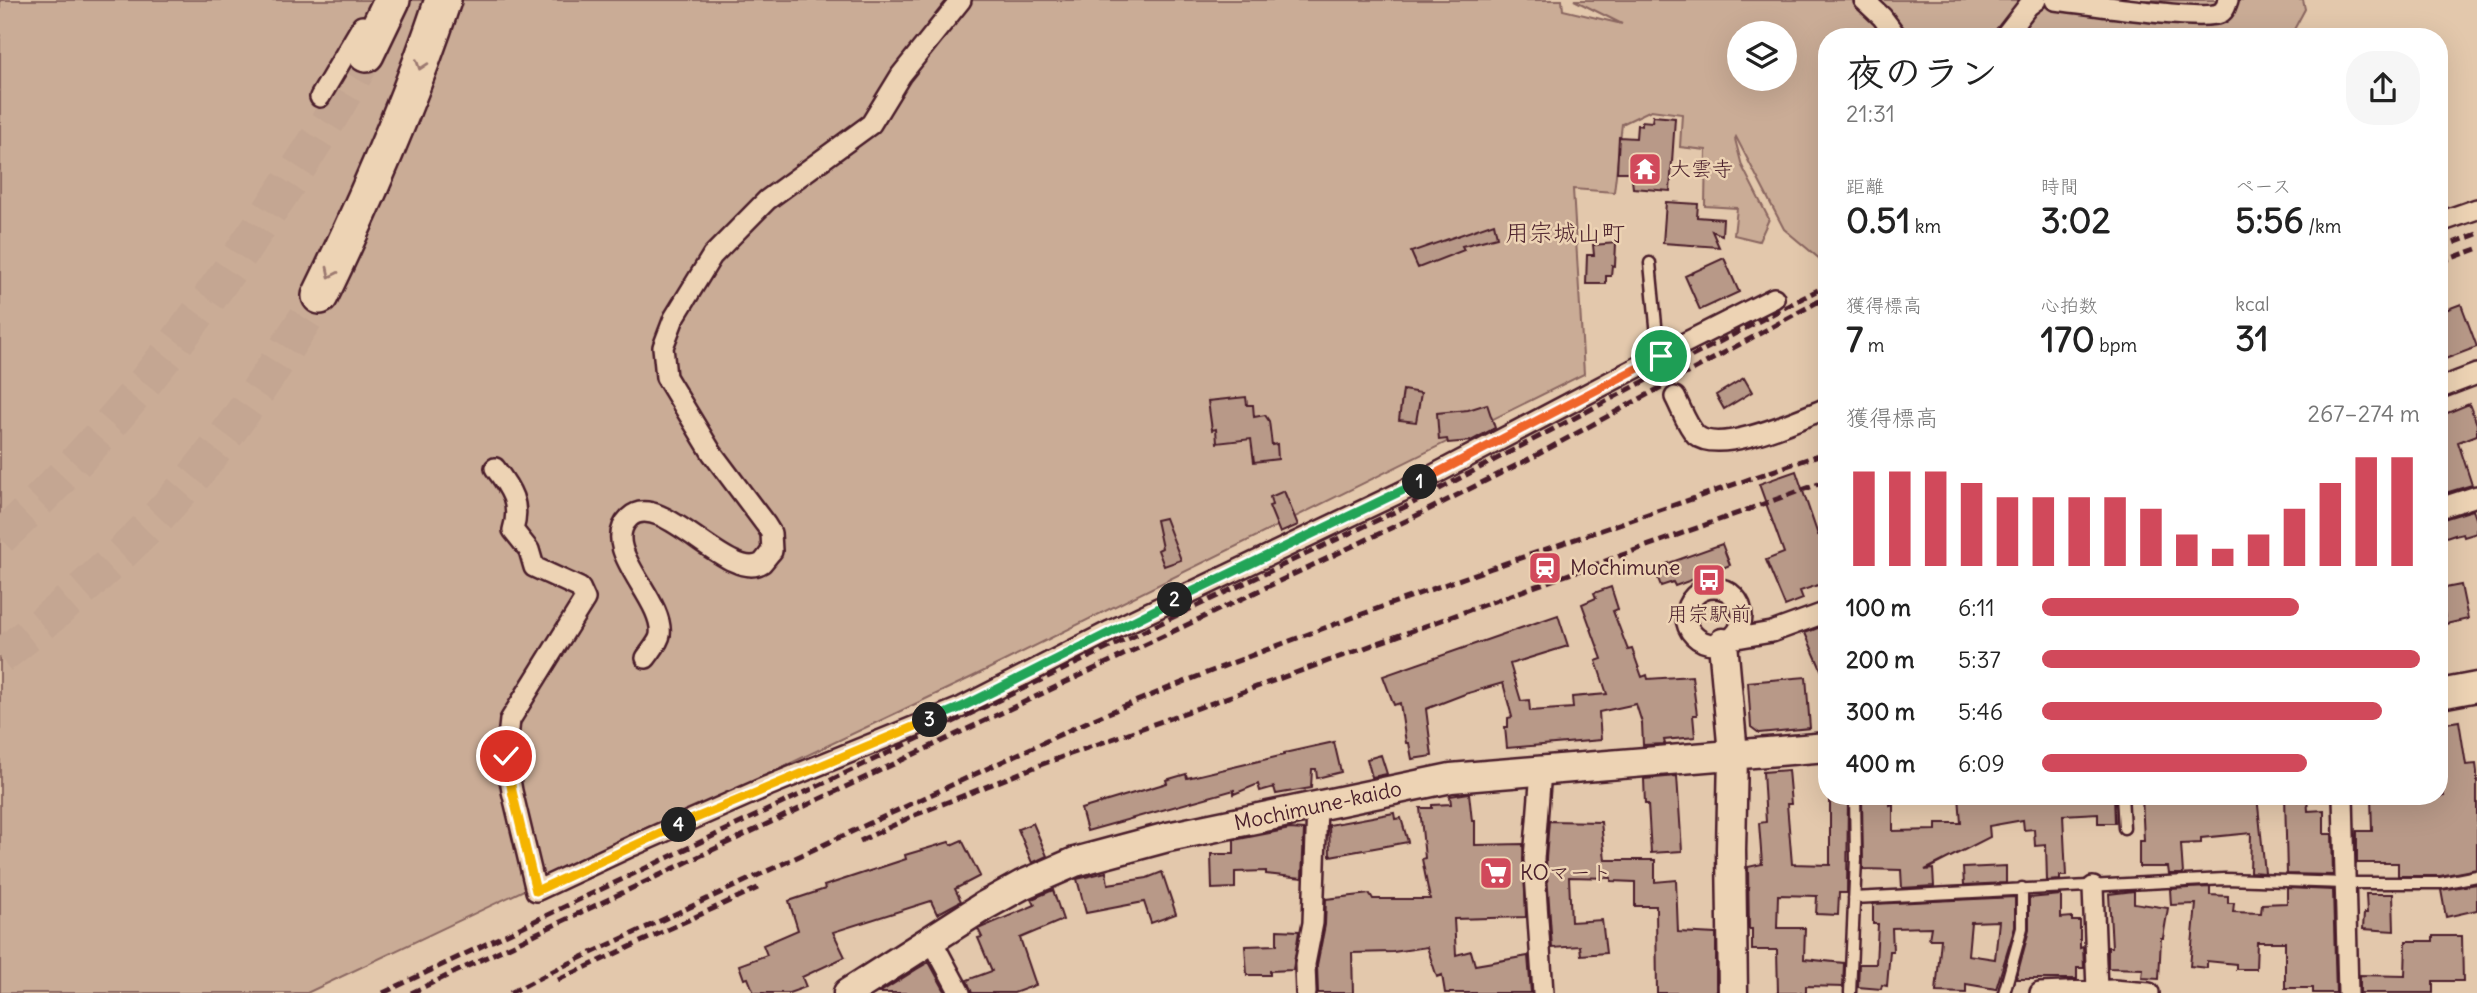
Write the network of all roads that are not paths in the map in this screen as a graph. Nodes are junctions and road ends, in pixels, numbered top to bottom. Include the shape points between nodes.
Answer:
1 (374, 0) edge
2 (392, 0) edge
3 (443, 0) edge
4 (961, 0) edge
5 (1864, 0) edge
6 (2036, 0) edge
7 (2056, 0) edge
8 (2228, 0) edge
9 (1890, 28) edge
10 (2011, 28) edge
11 (366, 54) tunnel mouth
12 (320, 97) dead end
13 (2477, 209) edge
14 (2448, 219) edge
15 (1650, 263) dead end
16 (320, 296) tunnel mouth
17 (1774, 298) dead end
18 (1661, 361) junction
19 (2477, 374) edge
20 (2448, 385) edge
21 (1675, 397) tunnel mouth
22 (1818, 411) edge
23 (495, 468) dead end
24 (2477, 496) edge
25 (2448, 505) edge
26 (1818, 615) edge
27 (1727, 641) joint
28 (646, 658) dead end
29 (2477, 687) edge
30 (2448, 692) edge
31 (1818, 748) edge
32 (1733, 754) junction
33 (1542, 771) junction
34 (1855, 805) edge
35 (2123, 805) edge
36 (2343, 805) edge
37 (1317, 806) junction
38 (2124, 828) dead end
39 (2477, 876) edge
40 (2345, 883) junction
41 (2093, 887) junction
42 (2022, 888) junction
43 (1854, 898) junction
44 (931, 939) junction
45 (865, 988) edge
46 (2107, 991) edge
47 (960, 993) edge
48 (1306, 993) edge
49 (1543, 993) edge
50 (1733, 993) edge
51 (1850, 993) edge
52 (2004, 993) edge
53 (2040, 993) edge
54 (2148, 993) edge
55 (2348, 993) edge

1 - 12 street
2 - 11 highway
3 -> 16 highway via 387,152
4 - 28 street via 901,75 872,124 767,200 712,256 674,317 663,347 666,377 712,453 766,524 772,551 761,564 746,566 658,513 635,513 620,532 622,550 658,619 660,636
5 - 9 street
6 - 10 street
7 - 8 street via 2192,16 2220,13
13 - 14 street
15 - 18 lane
17 - 18 street
18 - 23 street via 962,707 768,786 536,891 506,756 510,720 585,599 580,588 534,567 529,550 513,530 518,515 508,486
19 - 20 street
21 - 22 street via 1698,437 1707,440 1751,437
24 - 25 street
26 - 27 street via 1772,632
27 - 32 main road
29 - 30 main road
31 - 32 main road, Mochimune-kaido
32 - 33 main road, Mochimune-kaido
32 - 50 main road
33 - 37 main road, Mochimune-kaido via 1451,778
33 - 49 street via 1534,859
34 - 43 lane
35 - 38 lane
36 - 40 street
37 - 44 main road, Mochimune-kaido via 1075,862 1022,885
37 - 48 street
39 - 40 lane via 2441,883
40 - 41 lane via 2225,879
40 - 55 street
41 - 42 lane
41 - 46 street
42 - 43 lane
42 - 52 lane via 2022,928
43 - 51 lane
44 - 45 main road, Mochimune-kaido
44 - 47 street
46 - 53 street
46 - 54 street

